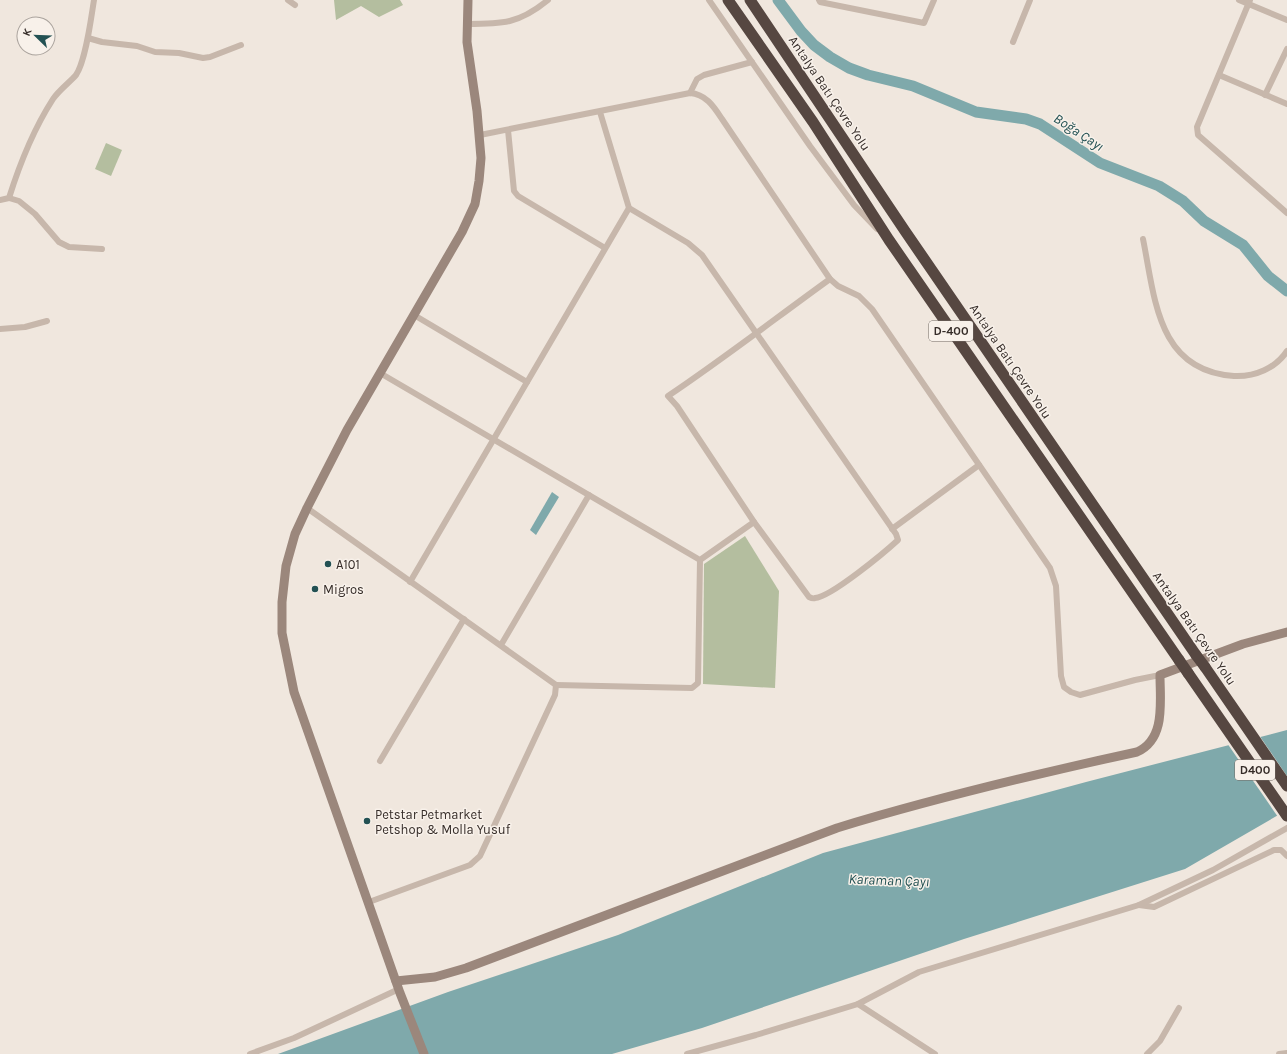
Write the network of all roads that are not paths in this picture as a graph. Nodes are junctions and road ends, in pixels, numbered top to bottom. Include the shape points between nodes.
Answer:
1 (94, 0) edge
2 (288, 0) edge
3 (468, 0) edge
4 (548, 0) edge
5 (709, 0) edge
6 (728, 0) edge
7 (750, 0) edge
8 (819, 0) edge
9 (934, 0) edge
10 (1030, 0) edge
11 (1239, 0) edge
12 (1250, 2) edge
13 (295, 4) dead end
14 (1287, 20) edge
15 (467, 24) junction
16 (88, 38) junction
17 (1013, 42) dead end
18 (241, 45) dead end
19 (1287, 49) edge
20 (752, 62) junction
21 (1219, 75) junction
22 (690, 93) junction
23 (1265, 95) junction
24 (1287, 104) edge
25 (600, 112) junction
26 (508, 130) junction
27 (480, 135) junction
28 (10, 198) junction
29 (0, 200) edge
30 (629, 208) junction
31 (1287, 214) edge
32 (1143, 239) dead end
33 (889, 240) junction
34 (606, 248) junction
35 (102, 249) dead end
36 (830, 279) junction
37 (414, 315) junction
38 (47, 321) dead end
39 (0, 329) edge
40 (757, 332) junction
41 (1287, 351) edge
42 (380, 373) junction
43 (527, 382) junction
44 (494, 439) junction
45 (979, 465) junction
46 (589, 496) junction
47 (306, 508) junction
48 (754, 522) junction
49 (892, 529) junction
50 (700, 560) junction
51 (410, 582) junction
52 (464, 619) junction
53 (1287, 632) edge
54 (501, 645) junction
55 (1179, 660) joint
56 (1160, 675) junction
57 (556, 685) junction
58 (380, 761) dead end
59 (1287, 786) edge
60 (1287, 816) edge
61 (1287, 828) edge
62 (1287, 856) edge
63 (369, 902) junction
64 (1138, 905) junction
65 (398, 988) junction
66 (858, 1004) junction
67 (1179, 1008) dead end
68 (1287, 1053) edge
69 (250, 1054) edge
70 (424, 1054) edge
71 (687, 1054) edge
72 (935, 1054) edge
73 (1147, 1054) edge
74 (1279, 1054) edge

1 - 16 street
2 - 13 street
3 - 15 street
4 - 15 street via 524,17 503,24
5 - 20 street
6 - 33 highway, D-400 via 813,122
7 - 59 highway, Antalya Batı Çevre Yolu / D400, bridge via 910,238
8 - 9 street via 924,23
10 - 17 street
11 - 12 street
12 - 14 street
12 - 21 street
15 - 27 street
16 - 18 street via 137,46 155,52 179,53 202,58
16 - 28 street via 76,74 53,99 27,152
19 - 23 street
20 - 22 street via 704,75 697,80
20 - 33 street via 854,205
21 - 23 street
21 - 31 street via 1197,127 1198,136
22 - 25 street
22 - 36 street via 702,95 711,104
23 - 24 street
25 - 26 street
25 - 30 street
26 - 27 street
26 - 34 street via 514,192
27 - 37 street via 479,181 475,204 462,232
28 - 29 street
28 - 35 street via 19,201 35,214 59,242 69,247
30 - 34 street
30 - 40 street via 688,243 702,255
32 - 41 street via 1157,310 1165,332 1182,356 1210,371 1242,376 1269,368 1282,359
33 - 55 highway, D-400
34 - 43 street
36 - 40 street
36 - 45 street via 859,296 872,309
37 - 42 street
37 - 43 street
38 - 39 street via 25,327
40 - 48 street via 668,396
40 - 49 street
42 - 44 street
42 - 47 street
43 - 44 street
44 - 46 street
44 - 51 street
45 - 49 street
45 - 56 street via 1050,568 1056,586 1061,676 1064,687 1080,695
46 - 50 street
46 - 54 street
47 - 51 street
47 - 63 street via 286,566 282,602 282,633 286,660 294,692
48 - 49 street via 809,597 816,599 836,588 898,540
48 - 50 street
50 - 57 street via 698,683 692,688
51 - 52 street
52 - 54 street
52 - 58 street
53 - 56 street via 1243,644
54 - 57 street
55 - 60 highway, D400, bridge
56 - 65 street via 1159,723 1155,736 1147,748 866,819 466,968
57 - 63 street via 555,695 480,856 470,865
61 - 64 street via 1214,870
62 - 64 street via 1281,850 1274,850 1154,907
63 - 65 street
64 - 66 street via 919,972
65 - 69 street via 294,1038
65 - 70 street
66 - 71 street
66 - 72 street
67 - 73 street via 1160,1041
68 - 74 street

